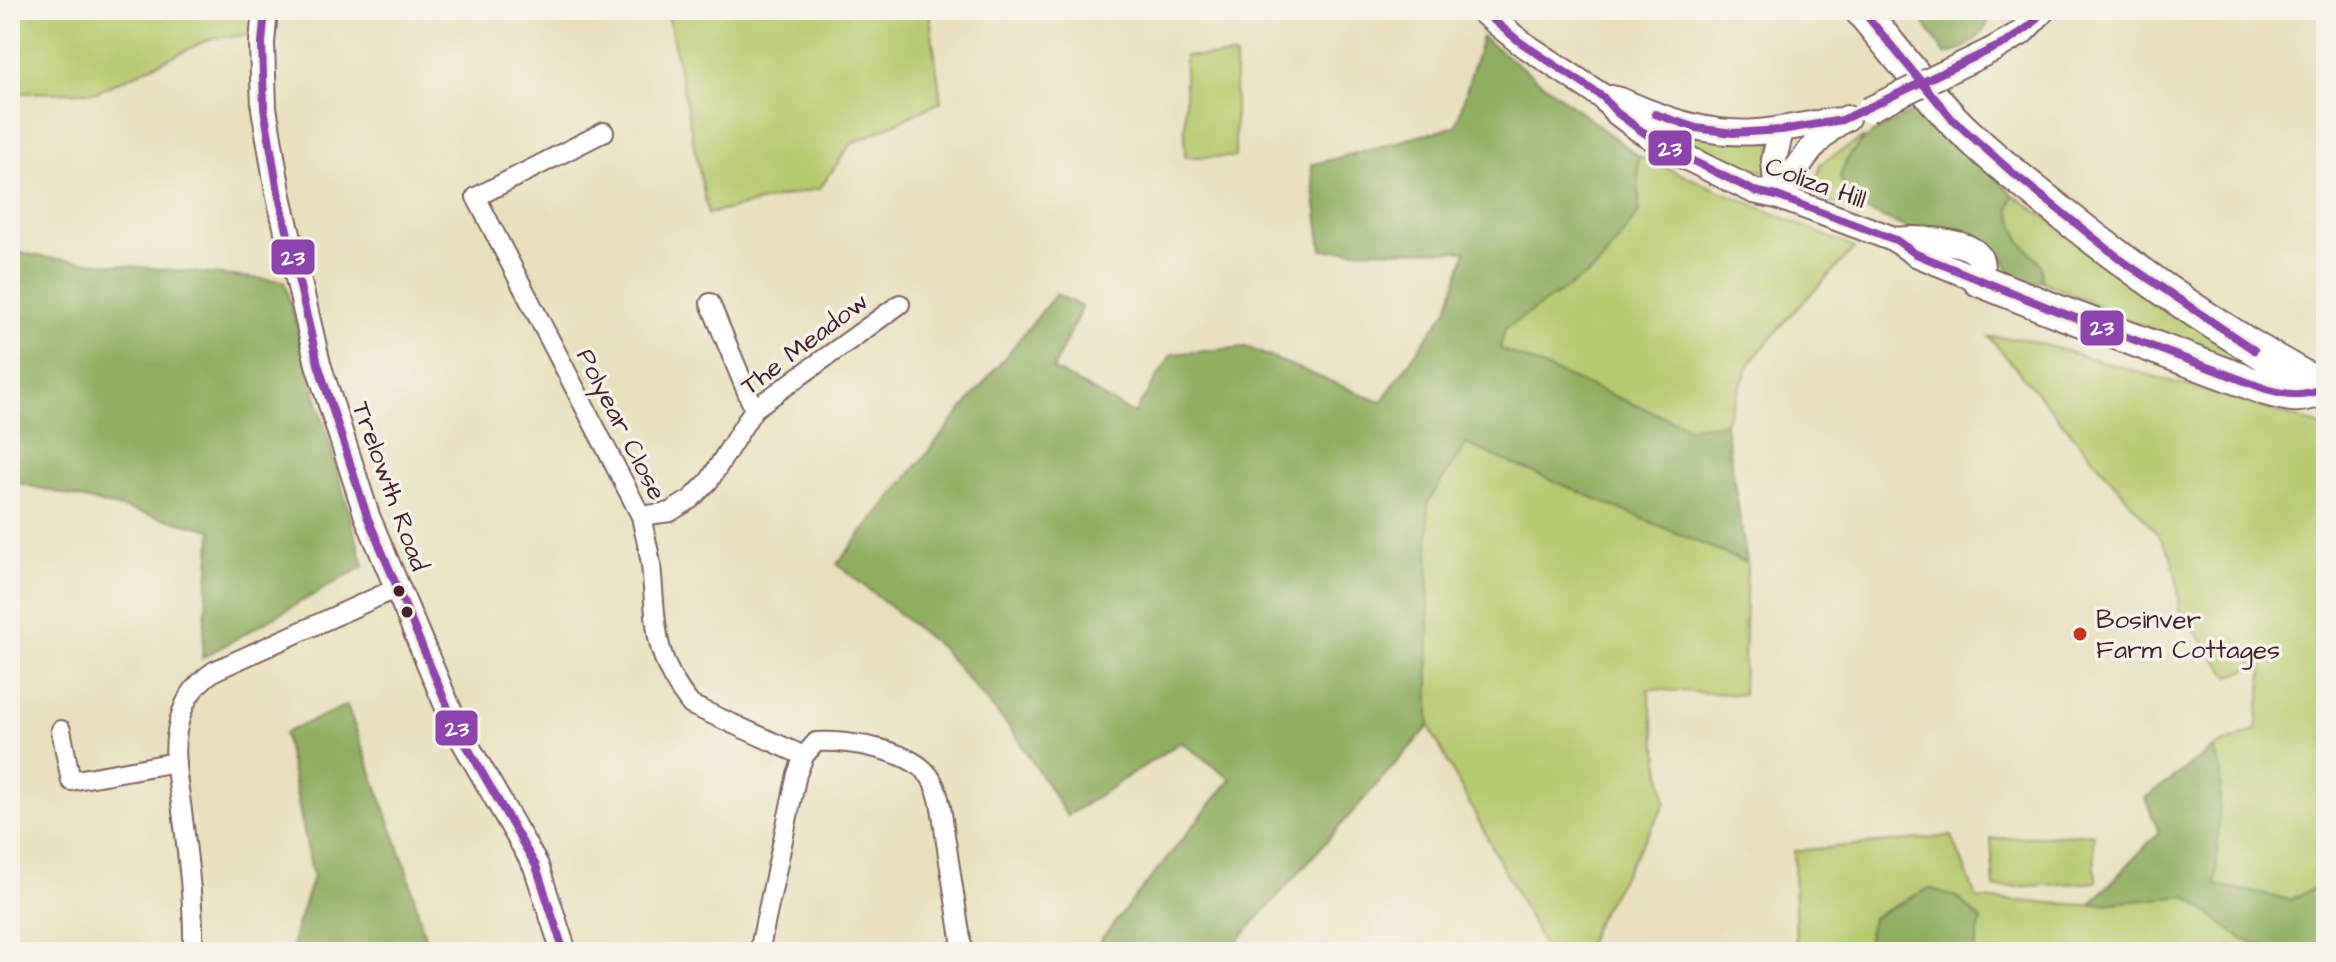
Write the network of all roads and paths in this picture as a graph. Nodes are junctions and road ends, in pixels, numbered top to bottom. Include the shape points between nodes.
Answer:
1 (265, 10) edge
2 (1481, 10) edge
3 (2043, 10) edge
4 (1862, 11) edge
5 (1603, 97) junction
6 (1842, 120) junction
7 (1788, 129) junction
8 (604, 132) dead end
9 (1810, 151) junction
10 (1777, 196) junction
11 (1979, 280) joint
12 (710, 303) dead end
13 (900, 304) dead end
14 (2325, 387) edge
15 (754, 409) junction
16 (641, 516) junction
17 (397, 588) junction
18 (61, 730) dead end
19 (804, 756) junction
20 (176, 762) junction
21 (193, 952) edge
22 (564, 952) edge
23 (759, 952) edge
24 (963, 952) edge

1 - 17 street, Trelowth Road via 264,108 278,192 318,364 367,516
2 - 5 street, Coliza Hill
3 - 6 street, bridge via 2021,33 1992,50
4 - 14 highway via 1952,119 2072,222 2183,304
5 - 7 street via 1696,128 1733,133
5 - 10 street, Coliza Hill via 1640,130 1679,154 1754,191
6 - 7 street
6 - 9 street
7 - 9 street
7 - 10 street via 1774,160
8 - 16 street, Polyear Close via 476,197
9 - 10 street
10 - 11 street, Coliza Hill via 1896,240 1918,238 1971,250 1982,263
11 - 14 highway via 2266,389 2291,396
12 - 15 street
13 - 15 street, The Meadow
15 - 16 street, The Meadow via 709,481 691,499 670,512
16 - 19 street, Polyear Close via 659,645 679,690 691,705
17 - 20 street via 197,683 176,733
17 - 22 street, Trelowth Road via 457,729 536,866
18 - 20 street via 71,781
19 - 23 street
19 - 24 street via 816,742 839,740 887,750 912,761 933,780
20 - 21 street via 194,911

